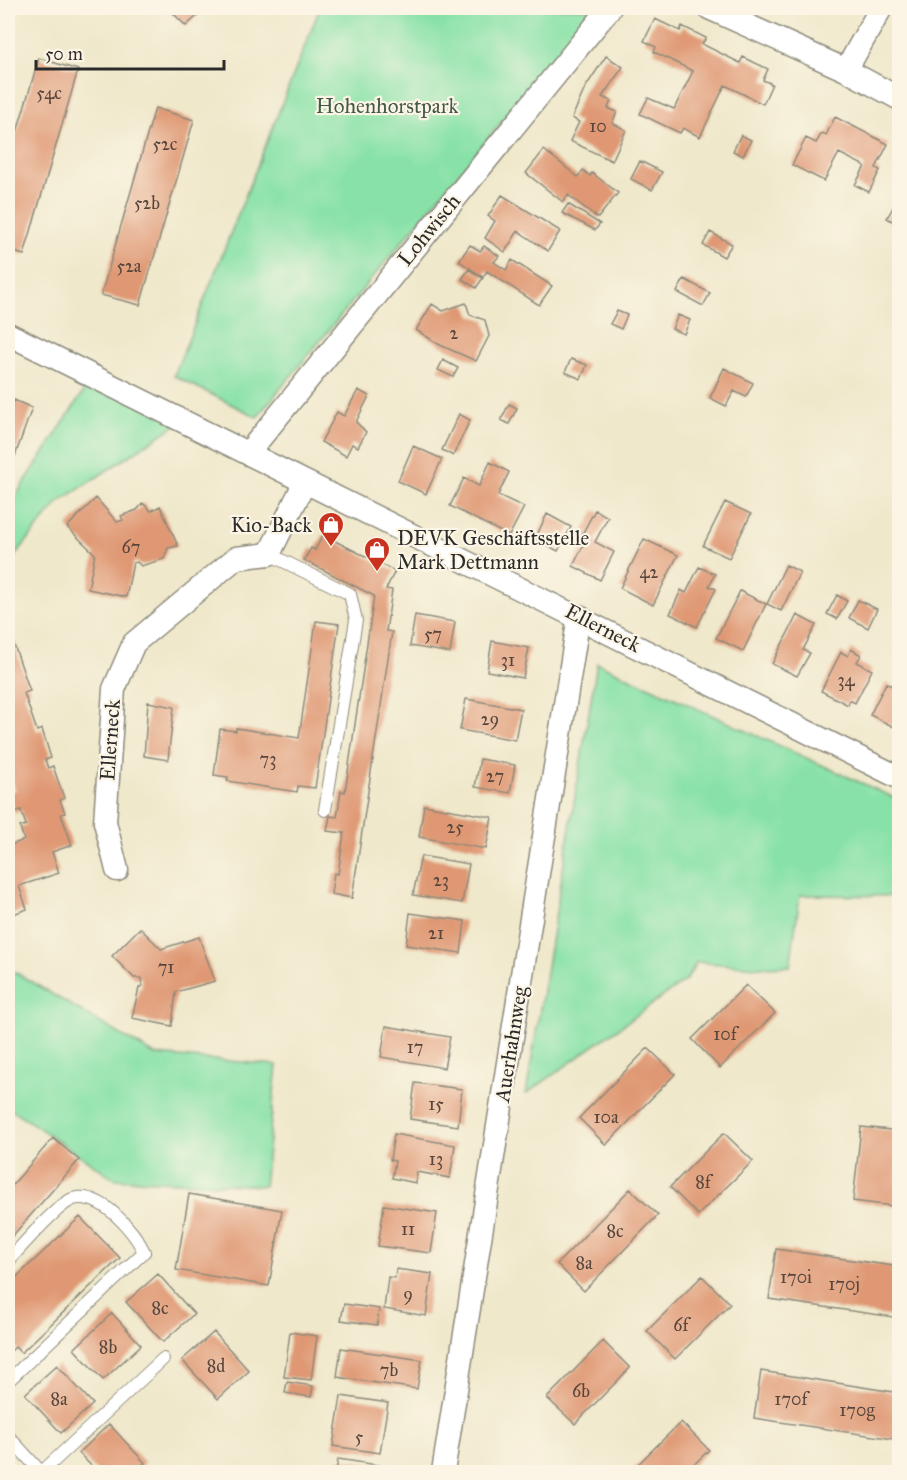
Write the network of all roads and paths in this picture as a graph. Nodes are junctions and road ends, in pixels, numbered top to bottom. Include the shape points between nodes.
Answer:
1 (610, 8) edge
2 (710, 8) edge
3 (880, 8) edge
4 (846, 70) junction
5 (900, 99) edge
6 (8, 334) edge
7 (248, 453) junction
8 (304, 482) junction
9 (269, 554) junction
10 (579, 616) junction
11 (900, 777) edge
12 (325, 810) dead end
13 (117, 870) dead end
14 (8, 1261) edge
15 (163, 1359) dead end
16 (8, 1380) edge
17 (8, 1436) edge
18 (41, 1473) edge
19 (443, 1473) edge

1 - 7 street, Lohwisch
2 - 4 street
3 - 4 street
4 - 5 street
6 - 7 street, Ellerneck
7 - 8 street, Ellerneck
8 - 9 street
8 - 10 street, Ellerneck
9 - 12 lane via 350,594 356,620
9 - 13 street, Ellerneck via 236,558 134,643 114,689 105,822
10 - 11 street, Ellerneck
10 - 19 street, Auerhahnweg
14 - 16 lane via 73,1199 105,1207 129,1226 144,1252
15 - 18 lane
17 - 18 lane

